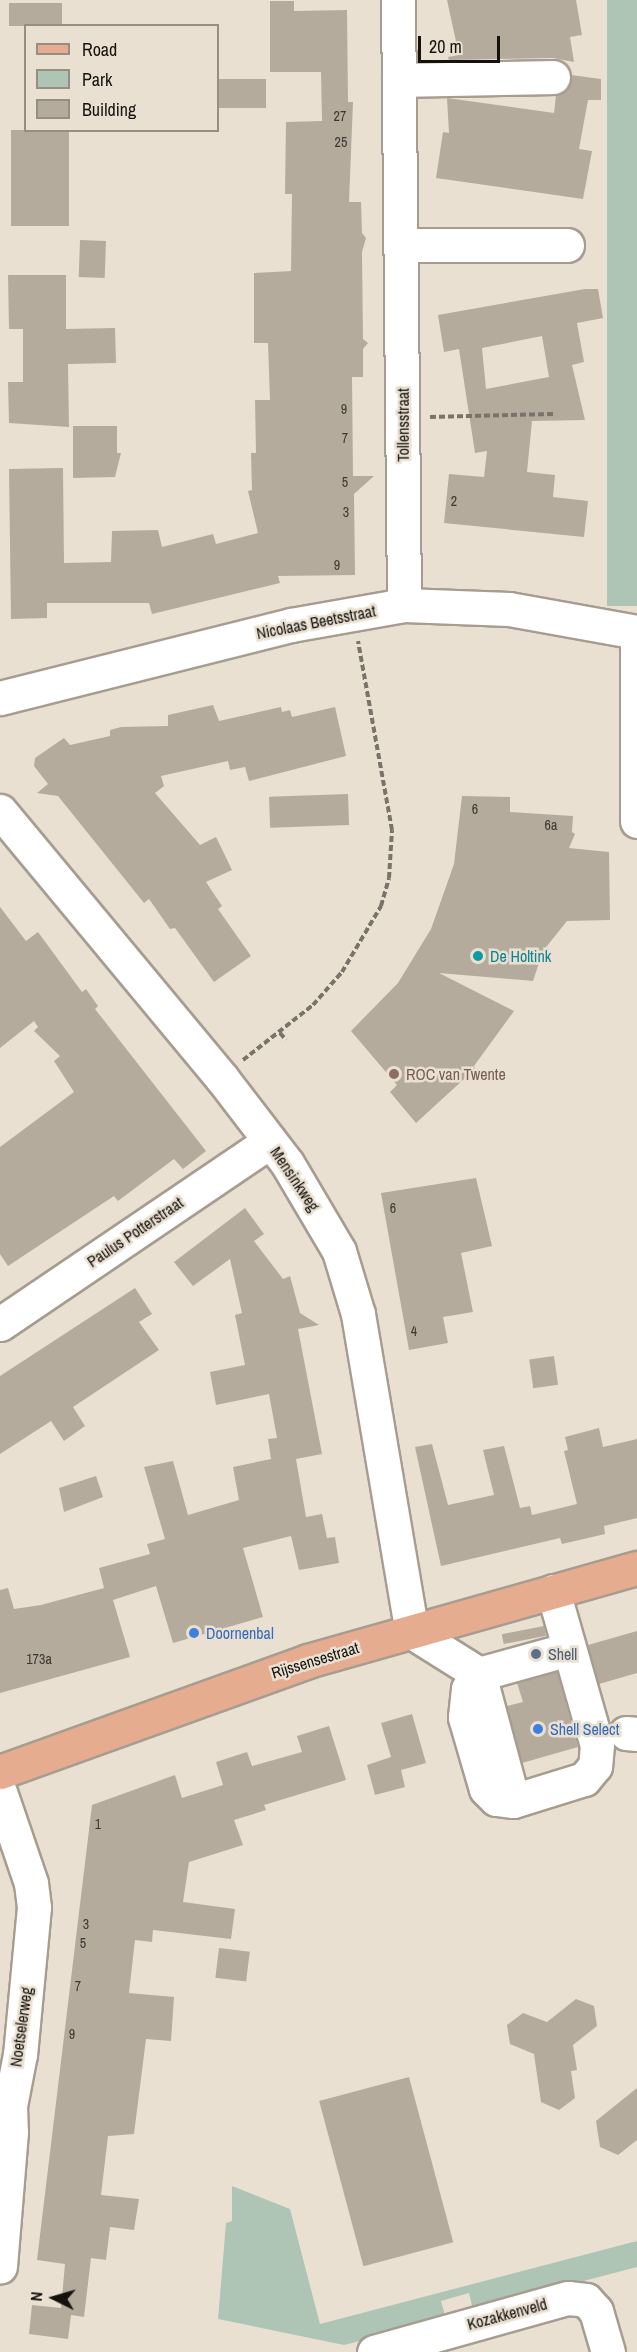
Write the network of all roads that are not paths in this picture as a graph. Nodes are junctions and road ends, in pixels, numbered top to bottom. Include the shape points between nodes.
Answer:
1 (398, 0) edge
2 (553, 77) dead end
3 (399, 80) junction
4 (401, 245) junction
5 (567, 245) dead end
6 (404, 605) junction
7 (637, 634) edge
8 (0, 698) edge
9 (0, 810) edge
10 (637, 821) edge
11 (270, 1141) junction
12 (0, 1324) edge
13 (637, 1568) edge
14 (554, 1591) junction
15 (412, 1632) junction
16 (569, 1649) junction
17 (479, 1674) junction
18 (0, 1772) edge
19 (0, 1792) edge
20 (0, 2266) edge
21 (374, 2352) edge
22 (608, 2352) edge

1 - 3 street, Tollensstraat
2 - 3 street
3 - 4 street, Tollensstraat
4 - 5 street
4 - 6 street, Tollensstraat
6 - 7 street, Nicolaas Beetsstraat via 509,609
6 - 8 street, Nicolaas Beetsstraat via 291,625
7 - 10 street
9 - 11 street, Mensinkweg
11 - 12 street, Paulus Potterstraat
11 - 15 street, Mensinkweg via 334,1241 349,1282 358,1314
13 - 14 main road, Rijssensestraat
14 - 15 main road, Rijssensestraat
14 - 16 street
15 - 17 street
15 - 18 main road, Rijssensestraat via 308,1660
16 - 17 street
16 - 17 street via 597,1745 595,1766 584,1779 513,1801 496,1799 486,1789 465,1716 468,1689
19 - 20 street, Noetselerweg via 28,1872 34,1906 20,2054 10,2106
21 - 22 street, Kozakkenveld via 568,2298 586,2300 596,2311

